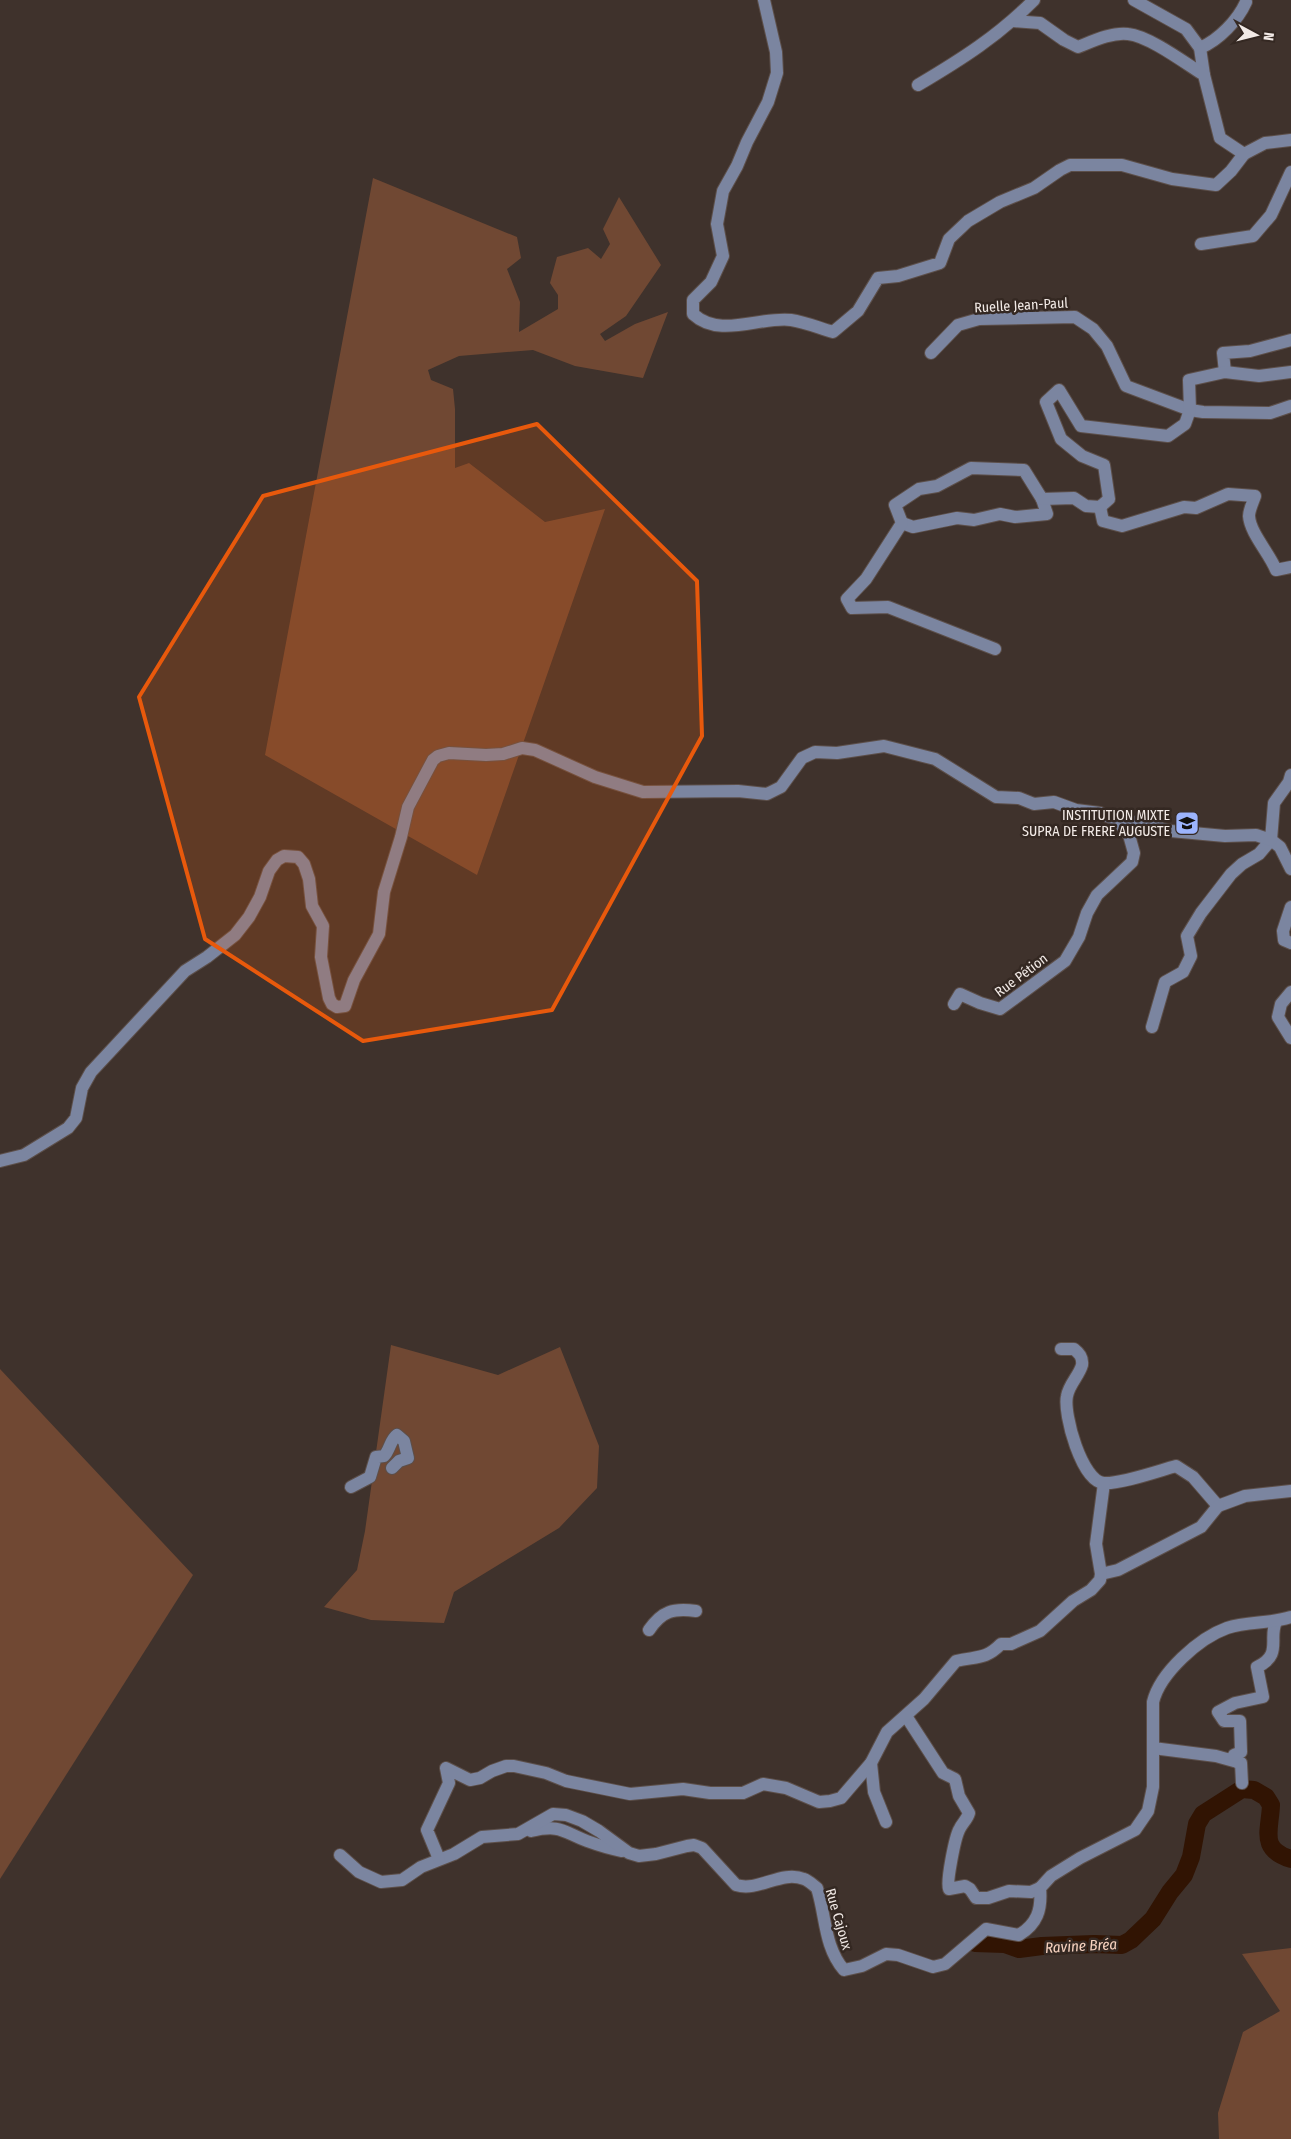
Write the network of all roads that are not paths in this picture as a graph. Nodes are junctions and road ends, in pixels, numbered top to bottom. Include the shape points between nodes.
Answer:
1 (764, 0) edge
2 (1034, 0) edge
3 (1134, 0) edge
4 (1246, 2) dead end
5 (1013, 21) junction
6 (1200, 48) junction
7 (1204, 75) junction
8 (918, 84) dead end
9 (1291, 140) edge
10 (1244, 154) junction
11 (1291, 172) edge
12 (1201, 244) dead end
13 (1291, 340) edge
14 (931, 353) dead end
15 (1226, 372) junction
16 (1291, 372) edge
17 (1291, 406) edge
18 (1190, 410) junction
19 (1042, 499) junction
20 (1100, 507) junction
21 (902, 523) junction
22 (1291, 567) edge
23 (995, 649) dead end
24 (1290, 780) edge
25 (1117, 820) junction
26 (1271, 840) junction
27 (1291, 869) edge
28 (1291, 907) edge
29 (1291, 943) edge
30 (1291, 992) edge
31 (954, 1004) dead end
32 (1152, 1026) dead end
33 (1291, 1038) edge
34 (0, 1161) edge
35 (1061, 1349) dead end
36 (392, 1468) dead end
37 (1104, 1483) junction
38 (351, 1487) dead end
39 (1291, 1491) edge
40 (1218, 1506) junction
41 (1101, 1574) junction
42 (696, 1611) dead end
43 (1291, 1617) edge
44 (1276, 1622) junction
45 (649, 1630) dead end
46 (906, 1716) junction
47 (1153, 1748) junction
48 (1237, 1762) junction
49 (871, 1763) junction
50 (1242, 1783) dead end
51 (886, 1822) dead end
52 (340, 1856) dead end
53 (439, 1859) junction
54 (1040, 1888) junction

1 - 10 street via 776,52 777,73 768,102 723,191 717,224 723,256 711,282 693,300 694,314 700,321 720,326 791,320 832,332 858,311 878,278 898,276 940,263 949,239 968,221 1000,202 1034,188 1070,165 1122,165 1172,179 1216,184
2 - 5 street
3 - 6 street via 1186,29
4 - 6 street via 1242,12 1217,39
5 - 7 street via 1040,23 1078,47 1100,38 1127,34 1149,42
5 - 8 street via 970,54
6 - 7 street
7 - 10 street via 1220,138
9 - 10 street via 1265,143
11 - 12 street via 1271,215 1253,236
13 - 15 street via 1250,351 1223,353
14 - 18 street, Ruelle Jean-Paul via 958,325 980,319 1075,317 1093,329 1107,346 1126,386
15 - 16 street via 1259,376
15 - 18 street via 1189,380
17 - 18 street, Ruelle Jean-Paul via 1270,413
18 - 20 street via 1185,424 1168,436 1081,426 1059,390 1046,402 1061,438 1082,456 1104,465 1109,499
19 - 20 street via 1074,498 1086,506
19 - 21 street via 1047,514 1000,514 974,520 957,518 913,527
19 - 21 street via 1024,470 971,468 936,486 919,489 895,505
20 - 22 street via 1103,521 1122,526 1184,507 1196,508 1228,494 1255,496 1249,516 1256,535 1276,570
21 - 23 street via 866,579 846,599 852,608 888,607
24 - 26 street via 1274,803
25 - 26 street via 1171,831 1256,835
25 - 31 street, Rue Pétion via 1129,835 1134,853 1132,862 1097,895 1065,961 1000,1009 960,994
25 - 34 street via 1054,802 1034,804 1020,798 996,797 935,759 884,746 837,753 815,752 802,758 781,787 767,794 738,791 643,792 595,777 535,750 522,748 486,756 449,753 438,756 427,768 408,807 384,892 379,934 354,980 345,1006 337,1007 329,998 321,957 323,926 312,906 304,864 298,857 284,856 269,871 260,897 235,935 185,971 91,1072 82,1088 76,1118 68,1128 24,1155
26 - 27 street via 1280,846
26 - 32 street via 1259,854 1231,874 1201,913 1187,936 1190,956 1184,972 1164,982
28 - 29 street via 1283,931 1284,940
30 - 33 street via 1281,1004 1278,1017
35 - 37 street via 1074,1349 1081,1354 1082,1363 1067,1396 1066,1410 1083,1463 1090,1476
36 - 38 street via 398,1461 408,1458 404,1441 397,1435 388,1452 376,1457 370,1476
37 - 40 street via 1176,1466 1193,1477
37 - 41 street via 1096,1544
39 - 40 street via 1245,1496
40 - 41 street via 1201,1527 1118,1570
41 - 46 street via 1091,1590 1040,1630 1011,1644 1001,1644 991,1654 956,1661
42 - 45 street via 679,1610 663,1614
43 - 44 street
44 - 47 street via 1227,1628 1203,1641 1176,1663 1155,1691
44 - 48 street via 1273,1650 1257,1667 1263,1697 1218,1712 1224,1721 1240,1721 1241,1752 1234,1755
46 - 49 street via 887,1732
46 - 54 street via 943,1774 955,1779 961,1802 969,1813 957,1836 949,1873 950,1889 965,1886 976,1898 982,1898
47 - 48 street via 1196,1752
47 - 54 street via 1153,1787 1148,1811 1136,1830 1080,1858 1051,1876
48 - 50 street via 1241,1763
49 - 51 street via 874,1792
49 - 53 street via 841,1798 830,1802 819,1802 786,1788 763,1784 743,1793 710,1794 683,1789 630,1794 514,1766 470,1780 446,1768 449,1782 427,1830
52 - 53 street, Rue Cajoux via 359,1872 381,1882 402,1880
53 - 54 street, Rue Cajoux via 482,1837 518,1834 553,1814 566,1815 599,1831 629,1853 639,1856 694,1845 702,1848 736,1885 752,1887 789,1877 804,1879 817,1888 835,1960 844,1970 862,1966 886,1954 933,1967 946,1964 986,1929 1018,1935 1028,1930 1037,1919

